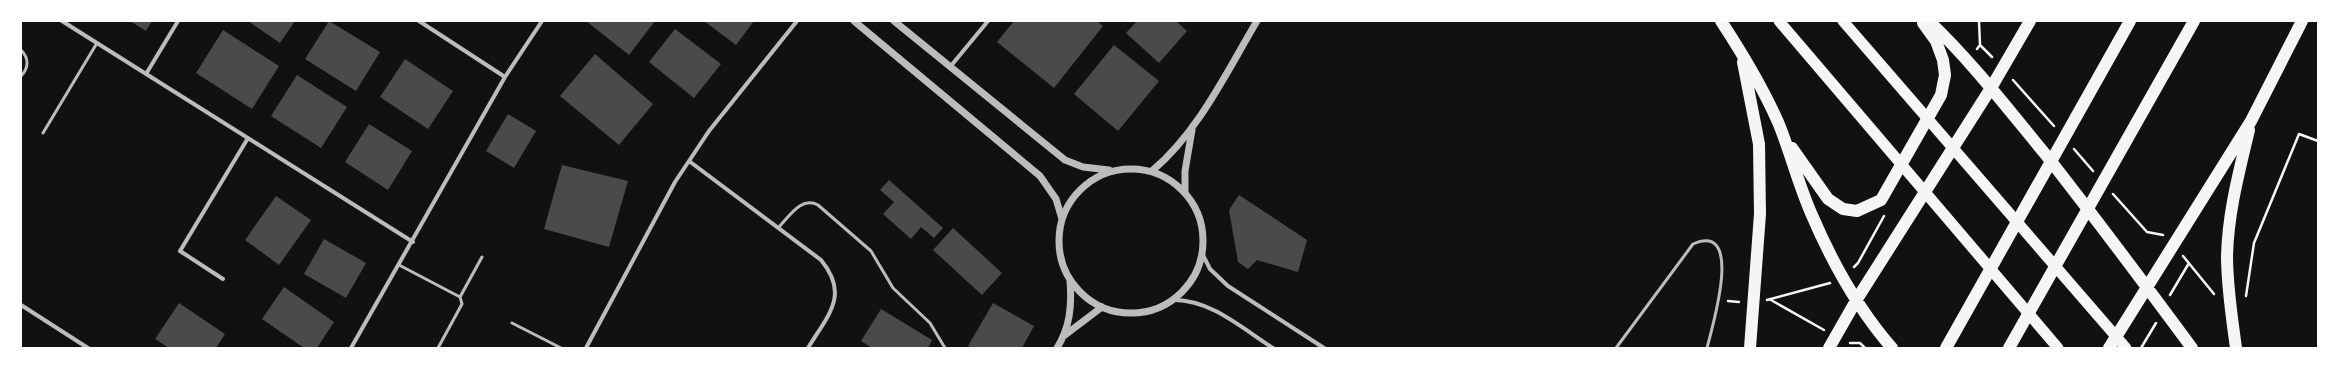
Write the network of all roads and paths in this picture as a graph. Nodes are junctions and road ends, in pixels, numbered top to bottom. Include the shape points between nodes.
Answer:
1 (62, 21) edge
2 (178, 21) edge
3 (419, 21) edge
4 (542, 21) edge
5 (797, 21) edge
6 (854, 21) edge
7 (894, 21) edge
8 (988, 21) edge
9 (1257, 21) edge
10 (1721, 21) edge
11 (1780, 21) edge
12 (1843, 21) edge
13 (1921, 21) edge
14 (1929, 21) edge
15 (1979, 21) edge
16 (2030, 21) edge
17 (2130, 21) edge
18 (2194, 21) edge
19 (2302, 21) edge
20 (97, 43) junction
21 (1980, 45) dead end
22 (21, 50) edge
23 (1741, 51) junction
24 (950, 66) junction
25 (146, 74) junction
26 (21, 76) edge
27 (505, 77) junction
28 (1990, 88) junction
29 (2037, 107) dead end
30 (2251, 121) junction
31 (1193, 128) junction
32 (2057, 130) dead end
33 (43, 133) dead end
34 (1783, 136) junction
35 (248, 138) junction
36 (2073, 148) dead end
37 (689, 161) junction
38 (1115, 170) junction
39 (1152, 171) junction
40 (2098, 177) dead end
41 (2108, 189) dead end
42 (1185, 193) junction
43 (1062, 219) junction
44 (2139, 224) dead end
45 (778, 228) junction
46 (413, 242) junction
47 (1202, 253) junction
48 (482, 257) dead end
49 (399, 265) junction
50 (223, 279) dead end
51 (1070, 280) junction
52 (1829, 283) dead end
53 (2148, 288) junction
54 (460, 297) junction
55 (1857, 299) junction
56 (1172, 300) junction
57 (1771, 300) junction
58 (1717, 301) junction
59 (1754, 302) junction
60 (21, 305) edge
61 (1102, 307) junction
62 (512, 323) dead end
63 (1065, 335) junction
64 (1835, 336) junction
65 (1891, 346) edge
66 (88, 348) edge
67 (351, 348) edge
68 (438, 348) edge
69 (561, 348) edge
70 (586, 348) edge
71 (808, 348) edge
72 (945, 348) edge
73 (1057, 348) edge
74 (1273, 348) edge
75 (1324, 348) edge
76 (1616, 348) edge
77 (1707, 348) edge
78 (1750, 348) edge
79 (1830, 348) edge
80 (1864, 348) edge
81 (1946, 348) edge
82 (2009, 348) edge
83 (2058, 348) edge
84 (2109, 348) edge
85 (2126, 348) edge
86 (2192, 348) edge
87 (2236, 348) edge

1 - 20 street
2 - 25 street
3 - 27 street
4 - 27 street
5 - 37 street via 725,109
6 - 43 street via 1040,176 1054,195
7 - 24 street
8 - 24 street
9 - 31 street
10 - 23 highway
11 - 83 highway
12 - 85 highway
13 - 34 highway via 1936,41 1943,60 1945,75 1942,95 1881,200 1856,210 1843,209 1828,199
14 - 28 highway via 1969,60
15 - 21 path
16 - 28 highway
17 - 81 highway
18 - 82 highway
19 - 30 highway
20 - 25 street
20 - 33 lane
22 - 26 lane via 27,61
23 - 34 highway via 1762,88
23 - 59 highway via 1759,144 1760,214
24 - 38 street via 1065,160 1091,169
25 - 35 street
27 - 46 street
28 - 53 highway via 2118,246
28 - 55 highway
29 - 32 path
30 - 53 highway
30 - 87 highway via 2232,204 2227,256 2229,298
31 - 39 street
31 - 42 street via 1186,164
34 - 55 highway via 1810,212 1839,270
35 - 46 street
35 - 50 street via 180,251
36 - 40 path
37 - 45 street
37 - 70 street via 658,211
38 - 39 street via 1128,168
38 - 43 street via 1097,176 1082,187 1066,207
39 - 42 street
41 - 44 path
42 - 47 street via 1200,221
43 - 51 street via 1058,244 1060,257
45 - 71 street via 821,260 831,272 835,283 836,295 833,306
45 - 72 lane via 802,204 810,202 818,205 871,251 893,288 930,323
46 - 49 street
47 - 56 street via 1191,281
47 - 75 street via 1210,269 1228,286
48 - 54 lane
49 - 54 lane
49 - 67 street
51 - 61 street via 1087,298
51 - 63 street via 1071,308
52 - 57 path
53 - 84 highway
53 - 86 highway
54 - 68 lane via 462,304
55 - 64 highway
55 - 65 highway
56 - 61 street via 1154,310 1136,313
56 - 74 street via 1198,303
57 - 59 path
57 - 64 path
58 - 59 path
58 - 76 lane via 1722,276 1720,249 1712,241 1702,240 1693,244
58 - 77 lane
59 - 78 highway
60 - 66 street
61 - 63 street
62 - 69 lane
63 - 73 street
64 - 79 highway
64 - 80 path via 1850,343 1860,343

